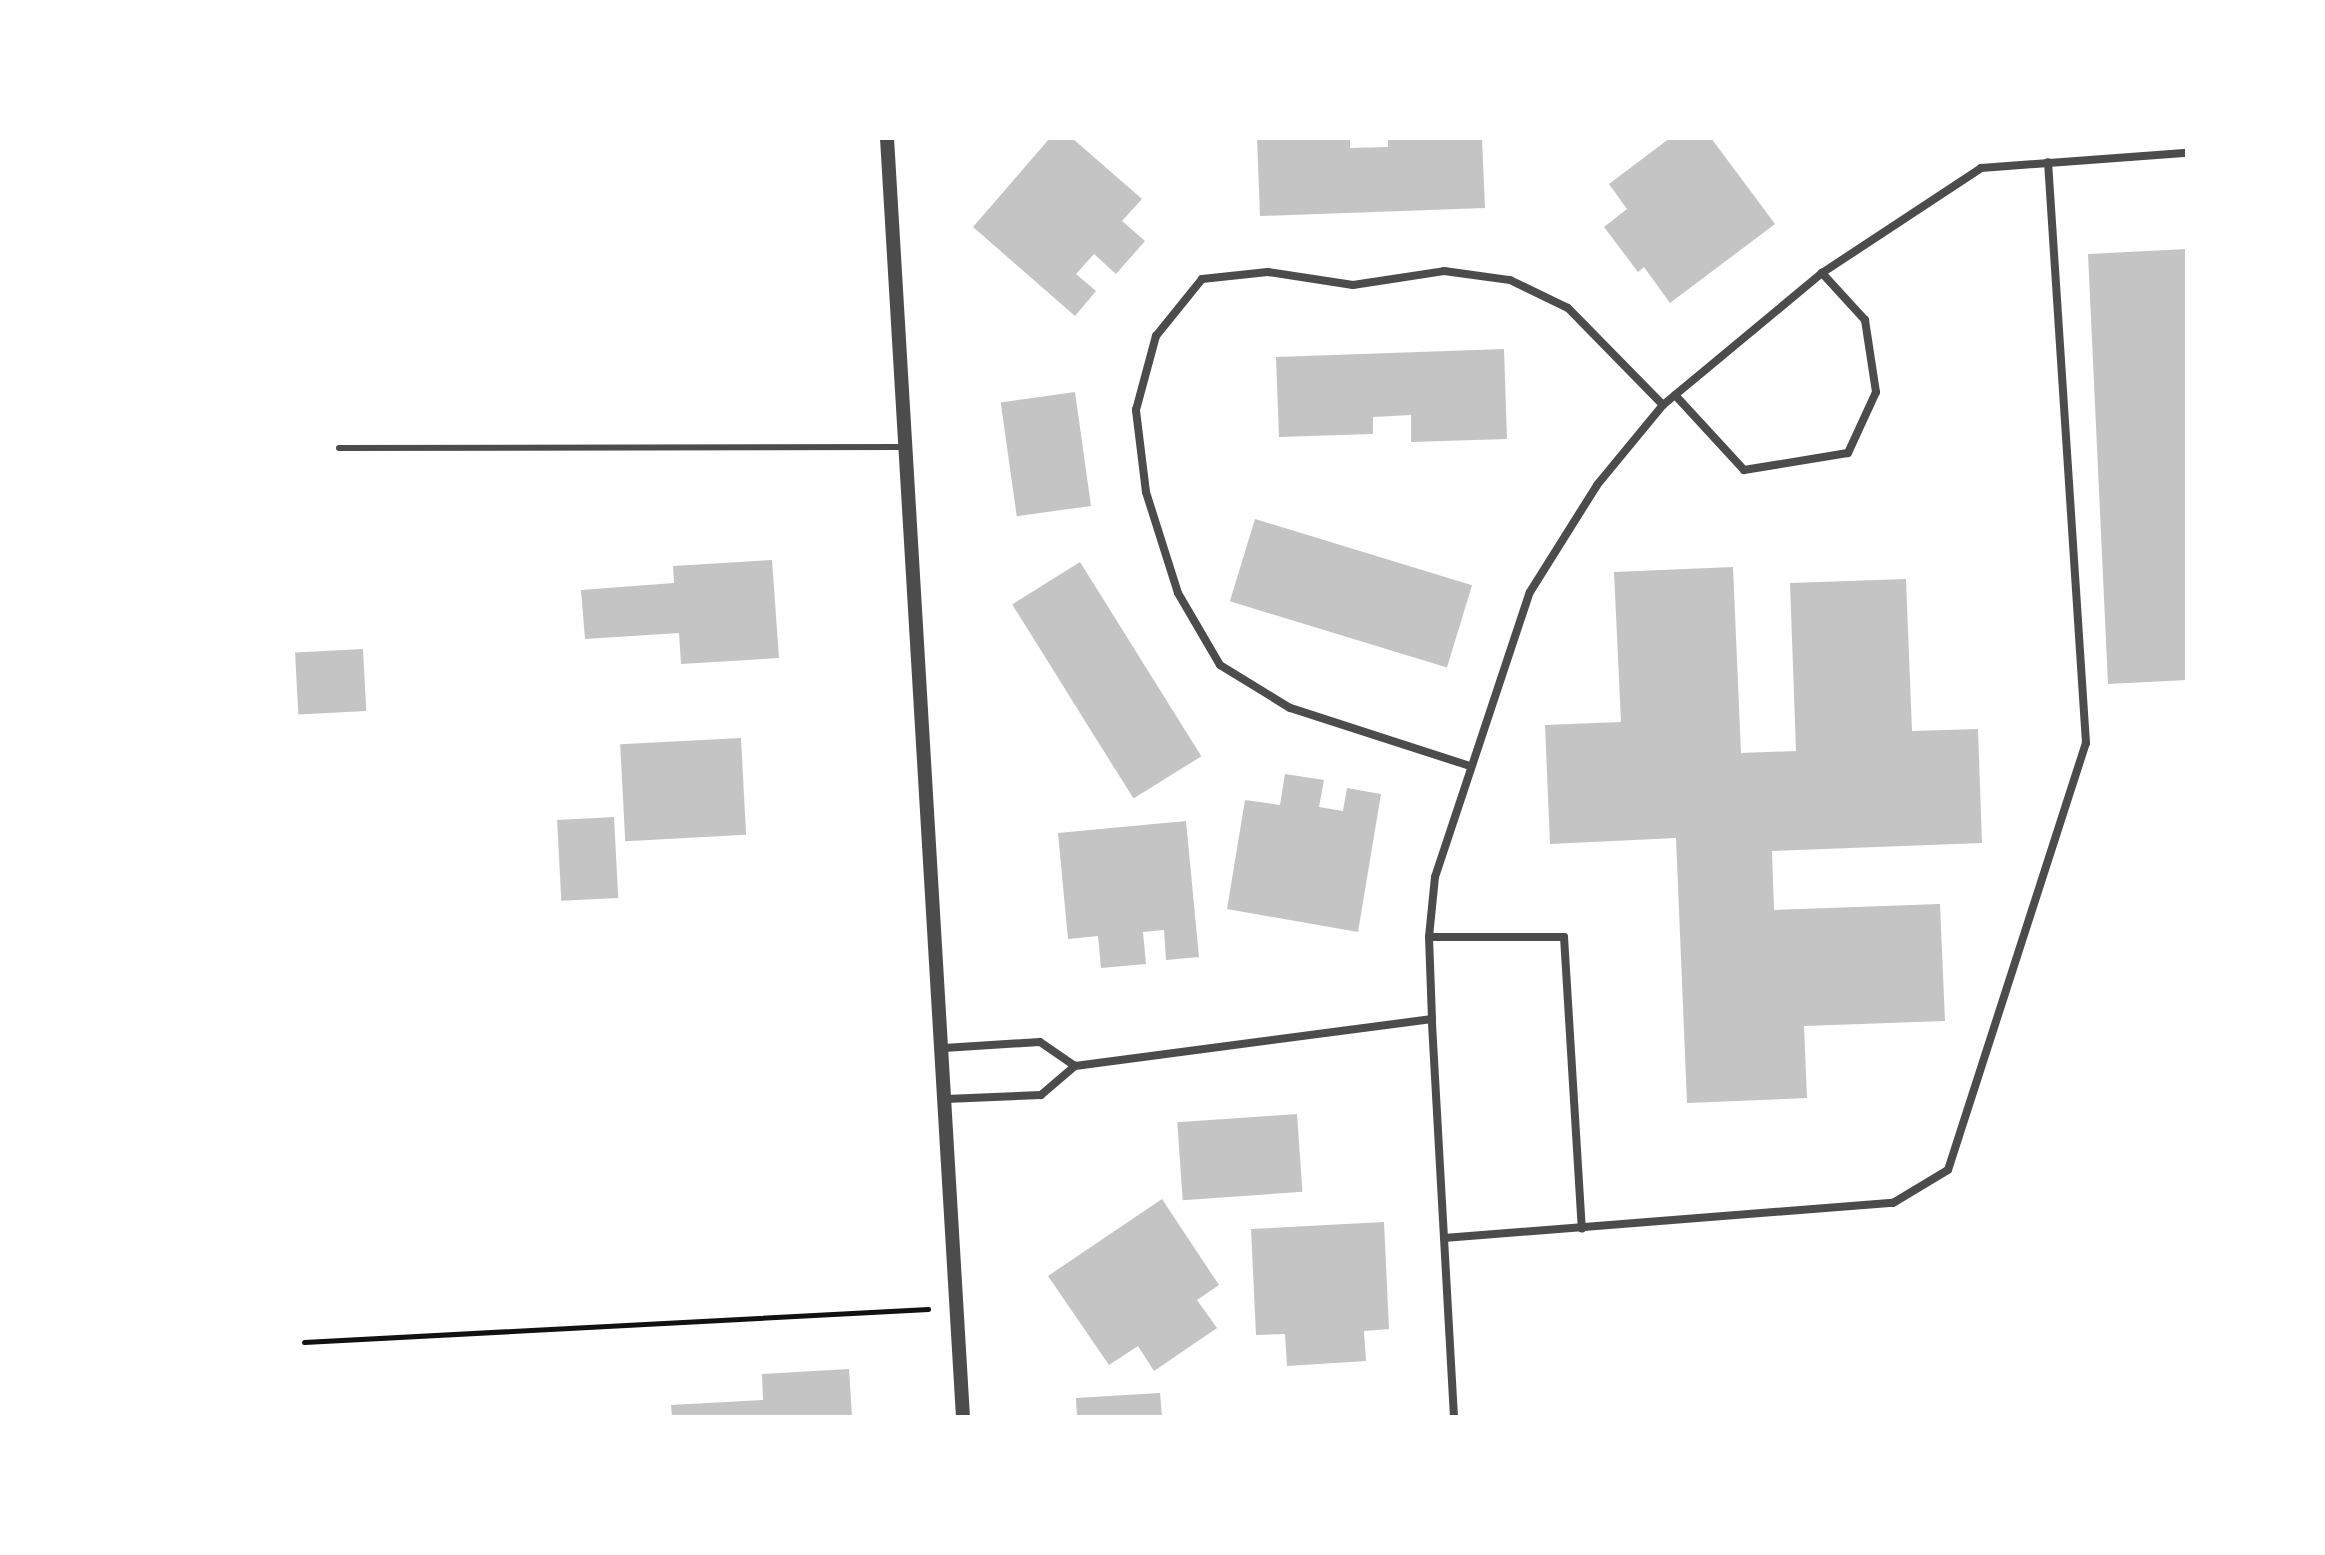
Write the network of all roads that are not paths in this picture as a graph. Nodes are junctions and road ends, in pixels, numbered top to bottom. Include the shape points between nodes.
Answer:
1 (887, 138) edge
2 (2187, 153) edge
3 (2048, 162) junction
4 (1822, 273) junction
5 (1675, 395) junction
6 (1663, 405) junction
7 (907, 447) junction
8 (339, 448) dead end
9 (1470, 766) junction
10 (1429, 937) junction
11 (1432, 1019) junction
12 (944, 1048) junction
13 (1075, 1066) junction
14 (946, 1099) junction
15 (1582, 1228) junction
16 (1444, 1238) junction
17 (963, 1417) edge
18 (1454, 1417) edge

1 - 7 street
2 - 3 street
3 - 4 street via 1981,168
3 - 15 street via 2086,743 1948,1170 1893,1203
4 - 5 street
4 - 5 street via 1865,320 1876,392 1848,453 1744,470
5 - 6 street
6 - 9 street via 1597,485 1530,592
6 - 9 street via 1568,308 1510,280 1444,271 1353,285 1268,272 1202,279 1156,336 1136,410 1146,492 1178,593 1220,665 1290,708
7 - 8 lane
7 - 12 street
9 - 10 street via 1435,877
10 - 11 street
10 - 15 street via 1564,937
11 - 13 street
11 - 16 street
12 - 13 street via 1040,1042
12 - 14 street
13 - 14 street via 1041,1095
14 - 17 street
15 - 16 street
16 - 18 street

